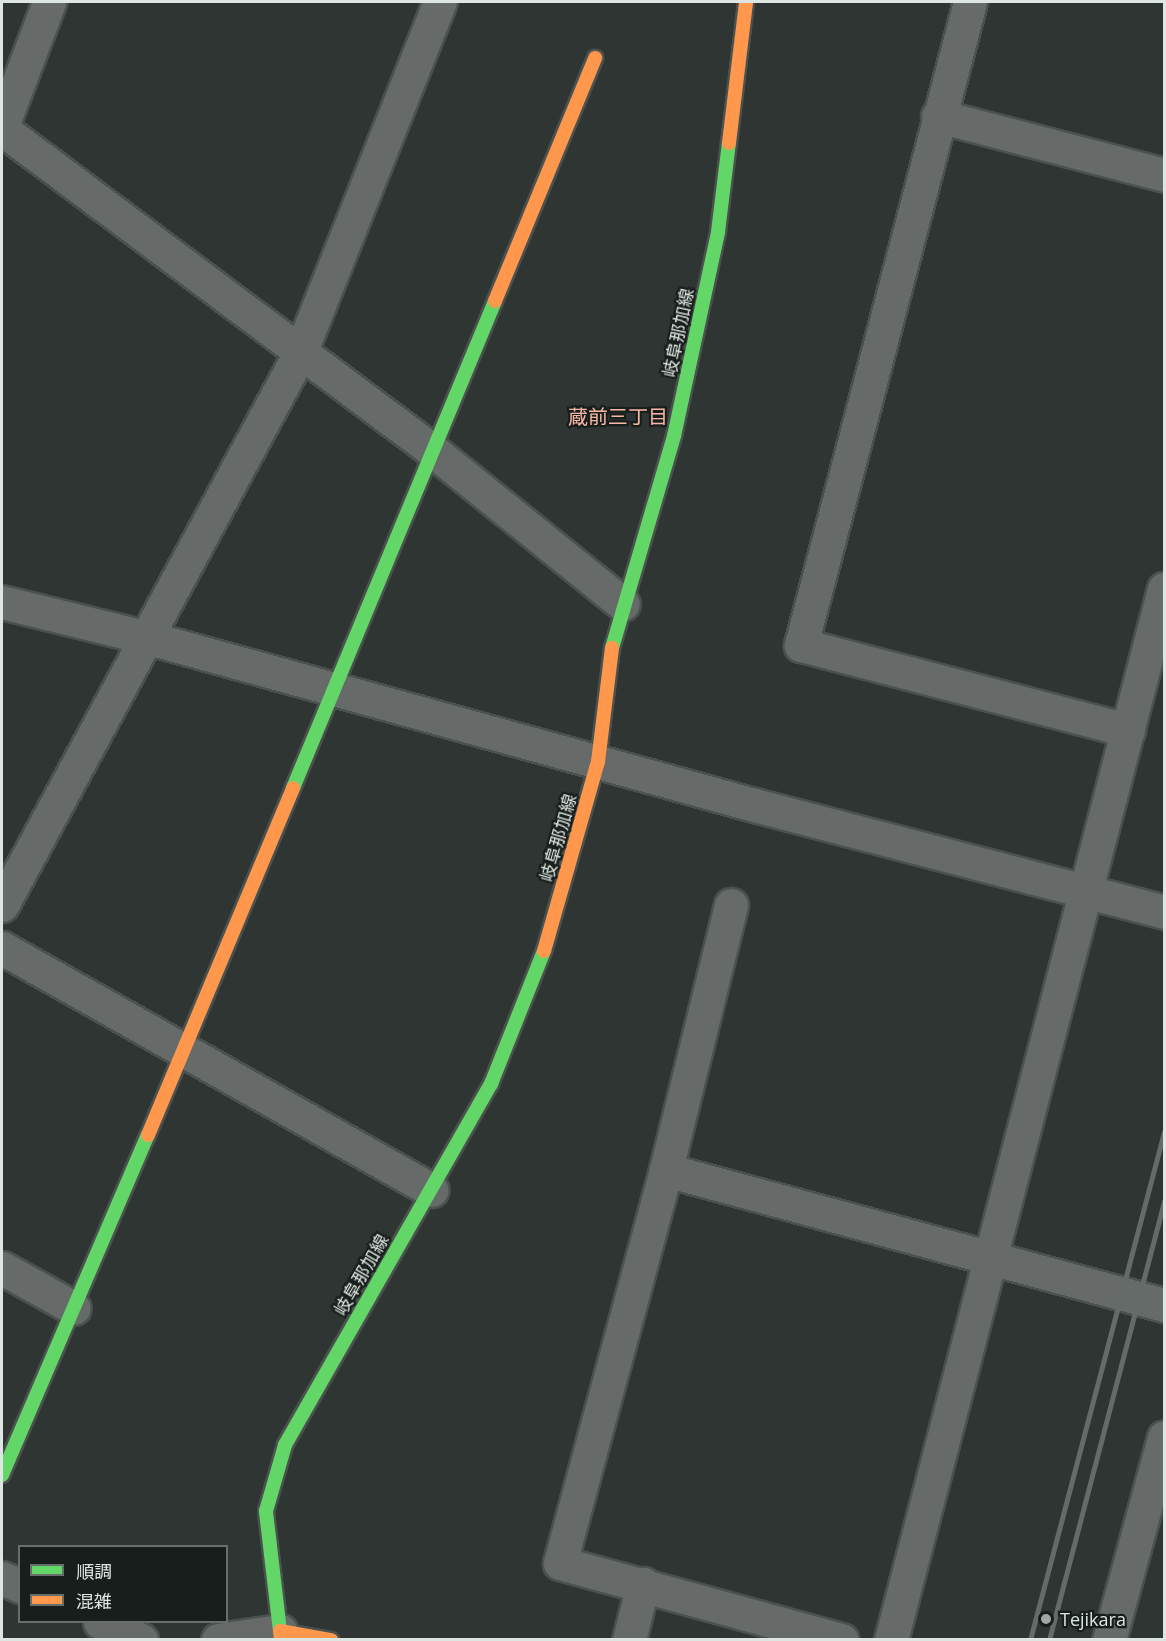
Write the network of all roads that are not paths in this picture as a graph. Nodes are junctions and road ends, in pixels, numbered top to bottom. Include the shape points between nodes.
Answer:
1 (50, 2) edge
2 (440, 2) edge
3 (746, 2) edge
4 (970, 2) edge
5 (595, 58) dead end
6 (938, 116) junction
7 (2, 128) edge
8 (1164, 175) edge
9 (300, 353) junction
10 (432, 450) junction
11 (1164, 589) edge
12 (2, 602) edge
13 (623, 604) junction
14 (149, 638) junction
15 (332, 690) junction
16 (1128, 730) junction
17 (598, 762) junction
18 (1088, 894) junction
19 (2, 905) edge
20 (731, 905) dead end
21 (1164, 912) edge
22 (2, 948) edge
23 (184, 1052) junction
24 (666, 1170) junction
25 (431, 1190) junction
26 (989, 1259) junction
27 (2, 1268) edge
28 (1164, 1305) edge
29 (74, 1308) junction
30 (1164, 1437) edge
31 (2, 1475) edge
32 (2, 1578) edge
33 (643, 1584) junction
34 (18, 1585) edge
35 (102, 1623) edge
36 (280, 1635) edge
37 (141, 1640) edge
38 (218, 1640) edge
39 (331, 1640) edge
40 (629, 1640) edge
41 (842, 1640) edge
42 (891, 1640) edge
43 (1109, 1640) edge

1 - 7 street
2 - 9 street
3 - 13 main road, 岐阜那加線 via 718,232 674,436
4 - 6 street
5 - 10 main road
6 - 8 street
6 - 16 street via 801,645
7 - 9 street
9 - 10 street
9 - 14 street
10 - 13 street
10 - 15 main road
11 - 16 street
12 - 14 street
13 - 17 main road, 岐阜那加線 via 603,697
14 - 15 street
14 - 19 street
15 - 17 street
15 - 23 main road
16 - 18 street
17 - 18 street
17 - 25 main road, 岐阜那加線 via 544,948 490,1084
18 - 21 street
18 - 26 street
20 - 24 street
22 - 23 street
23 - 25 street
23 - 29 main road
24 - 26 street
24 - 33 street via 560,1563
25 - 36 main road, 岐阜那加線 via 285,1445 266,1511
26 - 28 street
26 - 42 street
27 - 29 street
29 - 31 main road
30 - 43 street
32 - 34 street
33 - 40 street
33 - 41 street
35 - 37 street
36 - 38 street
36 - 39 main road

